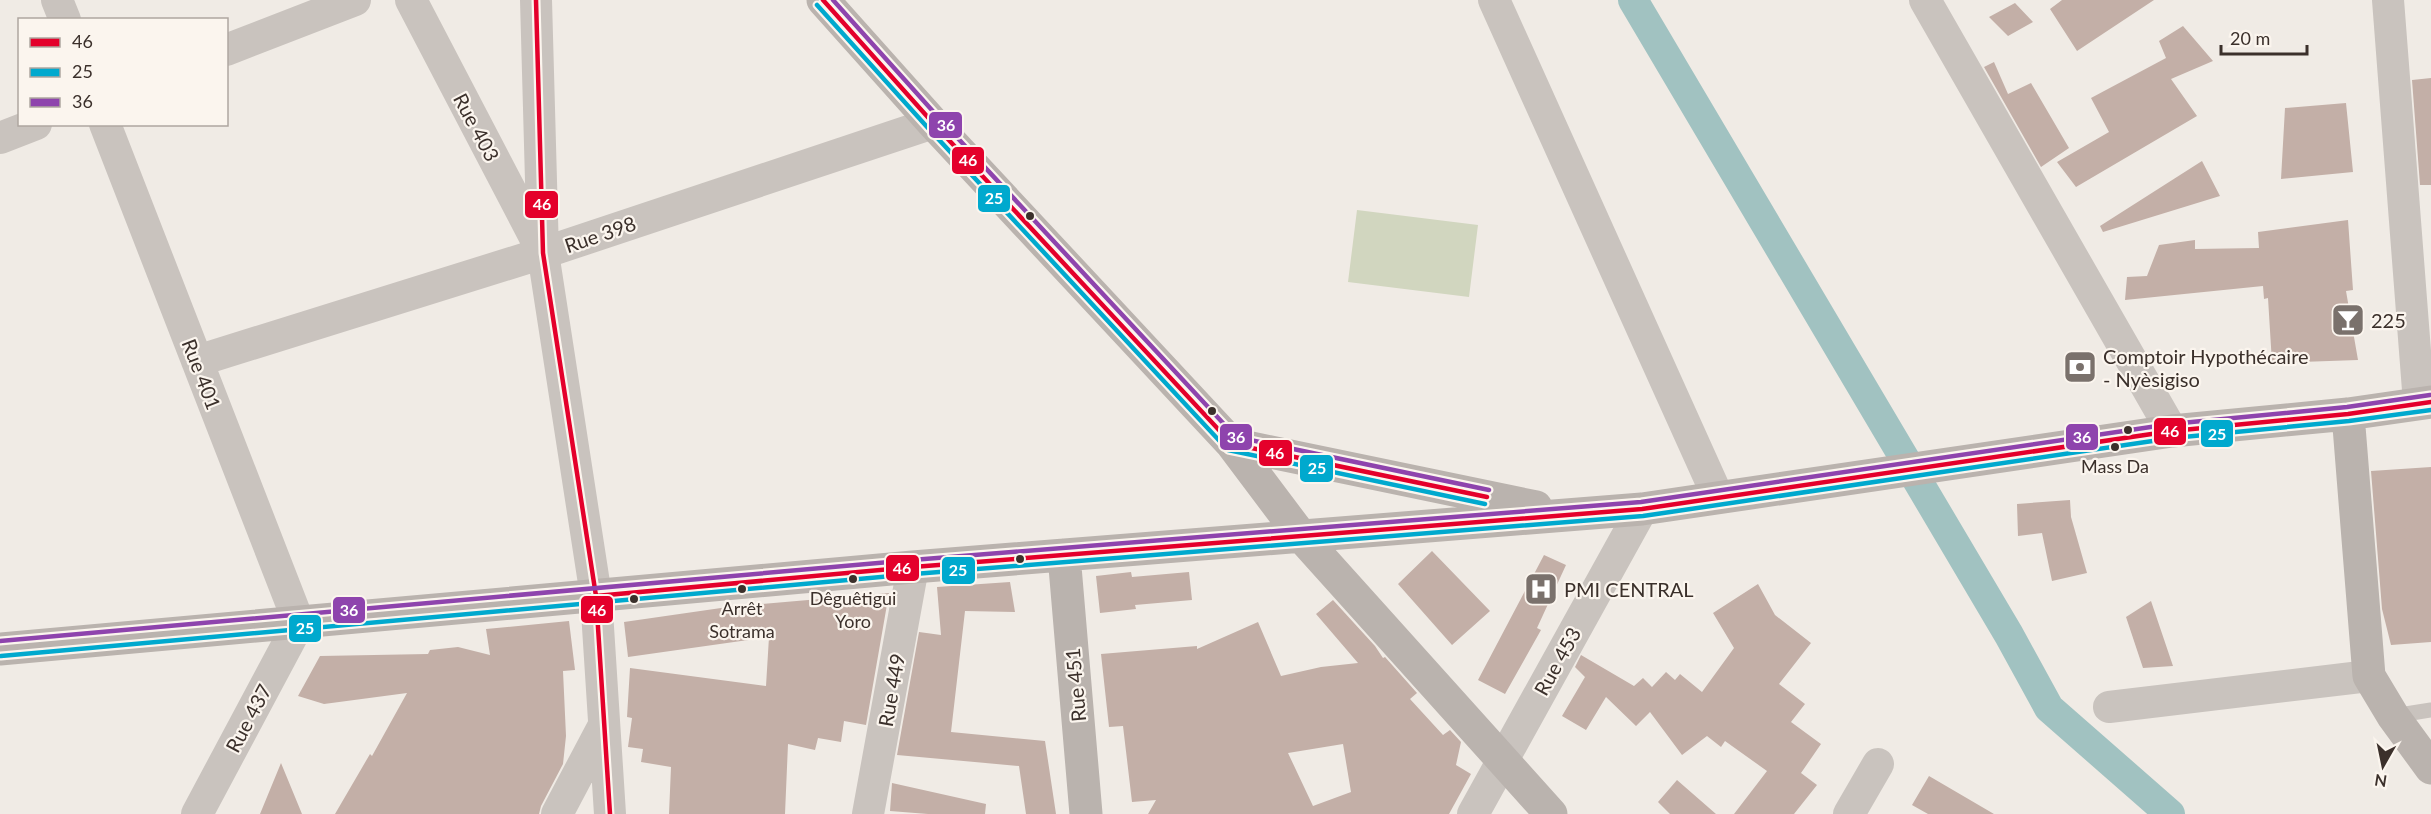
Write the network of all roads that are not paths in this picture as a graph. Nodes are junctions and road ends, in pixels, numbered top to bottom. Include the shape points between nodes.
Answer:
1 (57, 0) edge
2 (355, 0) edge
3 (411, 0) edge
4 (536, 0) edge
5 (823, 0) edge
6 (1494, 0) edge
7 (1924, 0) edge
8 (2388, 0) edge
9 (63, 18) edge
10 (228, 49) edge
11 (933, 123) junction
12 (31, 126) edge
13 (106, 126) edge
14 (0, 138) edge
15 (543, 253) junction
16 (197, 361) junction
17 (2425, 402) edge
18 (2348, 414) junction
19 (2172, 431) junction
20 (1232, 444) junction
21 (1718, 497) junction
22 (1642, 509) junction
23 (1573, 515) junction
24 (1301, 536) junction
25 (1064, 555) junction
26 (913, 567) junction
27 (596, 596) junction
28 (299, 623) junction
29 (0, 649) edge
30 (2369, 676) junction
31 (2109, 707) dead end
32 (2431, 710) edge
33 (2393, 716) junction
34 (603, 727) junction
35 (1502, 761) junction
36 (1878, 764) dead end
37 (2431, 768) edge
38 (197, 814) edge
39 (557, 814) edge
40 (609, 814) edge
41 (868, 814) edge
42 (1086, 814) edge
43 (1473, 814) edge
44 (1551, 814) edge
45 (1849, 814) edge

1 - 9 street
2 - 10 street
3 - 15 street, Rue 403
4 - 15 street
5 - 11 main road
6 - 21 street
7 - 19 street
8 - 17 street
11 - 15 street, Rue 398
11 - 20 main road
12 - 14 street
13 - 16 street, Rue 401
15 - 16 street, Rue 398
15 - 27 street
16 - 28 street, Rue 401
17 - 18 main road
18 - 19 main road
18 - 30 main road
19 - 21 main road
20 - 23 main road
20 - 24 main road
21 - 22 main road
22 - 23 main road
22 - 35 street, Rue 453
23 - 24 main road
24 - 25 main road
24 - 35 main road
25 - 26 main road
25 - 42 main road, Rue 451
26 - 27 main road
26 - 41 street, Rue 449
27 - 28 main road
27 - 34 street
28 - 29 main road
28 - 38 street, Rue 437
30 - 31 street
30 - 33 main road
32 - 33 lane
33 - 37 main road
34 - 39 street
34 - 40 street
35 - 43 street, Rue 453
35 - 44 main road
36 - 45 street

